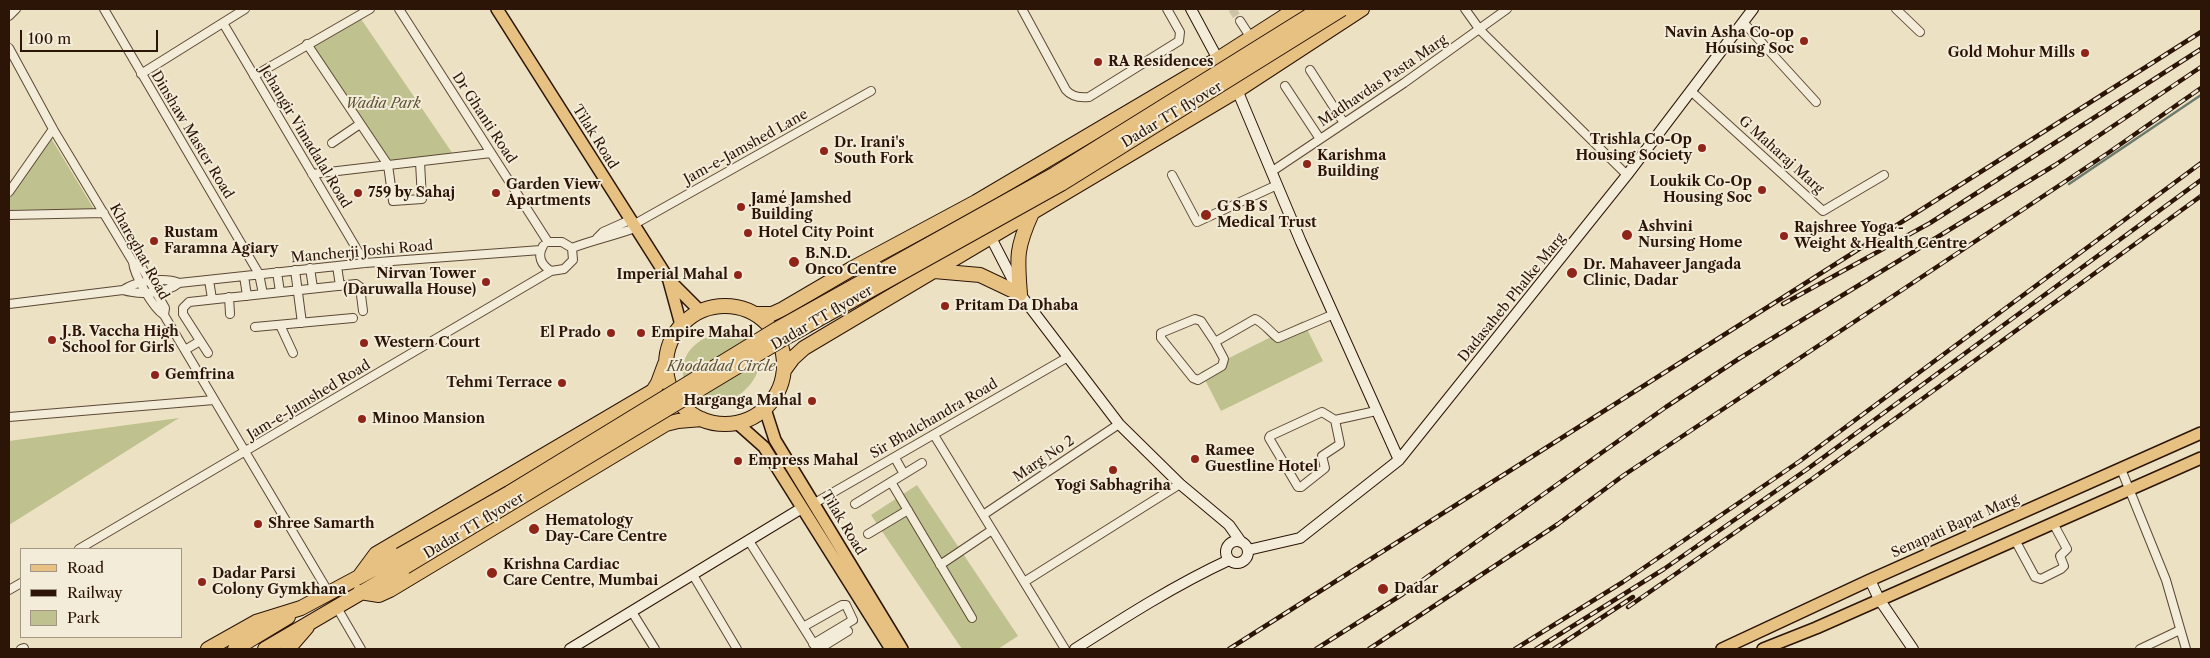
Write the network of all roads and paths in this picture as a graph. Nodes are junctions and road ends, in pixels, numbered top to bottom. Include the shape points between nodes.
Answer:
1 (16, 9) edge
2 (104, 9) edge
3 (246, 9) edge
4 (370, 9) edge
5 (399, 9) edge
6 (497, 9) edge
7 (1022, 9) edge
8 (1166, 9) edge
9 (1190, 9) edge
10 (1296, 9) edge
11 (1320, 9) edge
12 (1342, 9) edge
13 (1362, 9) edge
14 (1465, 9) edge
15 (1507, 9) edge
16 (1752, 9) edge
17 (1896, 9) edge
18 (9, 16) edge
19 (1240, 21) tunnel mouth
20 (1743, 22) junction
21 (223, 23) junction
22 (1480, 30) junction
23 (1920, 32) dead end
24 (1251, 38) junction
25 (307, 44) junction
26 (9, 48) edge
27 (1218, 59) junction
28 (1310, 70) dead end
29 (141, 74) junction
30 (254, 76) junction
31 (1285, 86) dead end
32 (1238, 90) junction
33 (871, 91) dead end
34 (1692, 92) junction
35 (1816, 102) dead end
36 (1344, 123) junction
37 (360, 124) junction
38 (53, 129) junction
39 (1320, 139) junction
40 (332, 143) dead end
41 (1071, 146) junction
42 (491, 153) junction
43 (420, 162) junction
44 (388, 165) junction
45 (1271, 172) junction
46 (312, 174) junction
47 (1884, 175) dead end
48 (1172, 176) dead end
49 (1627, 176) junction
50 (1092, 177) junction
51 (1277, 185) junction
52 (9, 192) edge
53 (971, 205) junction
54 (104, 213) junction
55 (1032, 213) junction
56 (9, 215) edge
57 (632, 224) junction
58 (992, 237) junction
59 (548, 242) junction
60 (572, 248) junction
61 (541, 250) junction
62 (134, 262) junction
63 (365, 263) junction
64 (337, 266) junction
65 (310, 268) junction
66 (853, 268) junction
67 (295, 270) junction
68 (551, 271) junction
69 (934, 271) junction
70 (277, 272) junction
71 (259, 274) junction
72 (244, 276) junction
73 (209, 280) junction
74 (669, 280) junction
75 (150, 282) junction
76 (142, 283) junction
77 (179, 283) junction
78 (340, 286) junction
79 (313, 288) junction
80 (123, 290) junction
81 (298, 290) junction
82 (156, 291) junction
83 (147, 292) junction
84 (280, 292) junction
85 (263, 294) junction
86 (1020, 294) junction
87 (247, 296) junction
88 (229, 298) junction
89 (212, 299) junction
90 (9, 304) edge
91 (878, 304) junction
92 (700, 310) junction
93 (362, 311) dead end
94 (230, 314) dead end
95 (757, 314) junction
96 (1334, 314) junction
97 (164, 315) junction
98 (352, 318) dead end
99 (302, 323) junction
100 (280, 325) junction
101 (681, 325) junction
102 (191, 327) junction
103 (255, 327) dead end
104 (176, 336) junction
105 (200, 341) junction
106 (1215, 342) junction
107 (185, 350) junction
108 (208, 353) dead end
109 (293, 353) dead end
110 (1068, 357) junction
111 (665, 364) junction
112 (785, 369) junction
113 (214, 400) junction
114 (765, 409) junction
115 (1376, 411) junction
116 (9, 417) edge
117 (702, 419) junction
118 (1335, 420) junction
119 (737, 423) junction
120 (1118, 424) junction
121 (2201, 433) edge
122 (934, 436) junction
123 (245, 452) junction
124 (895, 458) junction
125 (2201, 458) edge
126 (1399, 460) junction
127 (922, 463) dead end
128 (2121, 469) junction
129 (904, 474) junction
130 (891, 482) junction
131 (1180, 484) junction
132 (2130, 490) junction
133 (855, 504) dead end
134 (808, 506) junction
135 (908, 510) junction
136 (983, 516) junction
137 (2053, 523) junction
138 (1992, 526) junction
139 (992, 530) junction
140 (868, 534) dead end
141 (1967, 537) junction
142 (2015, 540) junction
143 (749, 541) junction
144 (1245, 546) junction
145 (2002, 546) junction
146 (81, 548) edge
147 (1975, 557) junction
148 (1229, 560) junction
149 (402, 561) junction
150 (940, 565) junction
151 (692, 575) junction
152 (359, 577) junction
153 (1870, 580) junction
154 (1024, 582) junction
155 (20, 584) edge
156 (9, 590) edge
157 (360, 592) junction
158 (329, 593) junction
159 (1879, 599) junction
160 (336, 606) junction
161 (1813, 607) junction
162 (301, 608) junction
163 (632, 612) junction
164 (972, 618) dead end
165 (312, 620) junction
166 (1822, 625) junction
167 (803, 628) junction
168 (2180, 630) junction
169 (848, 631) dead end
170 (816, 647) edge
171 (268, 648) edge
172 (208, 649) edge
173 (235, 649) edge
174 (288, 649) edge
175 (361, 649) edge
176 (572, 649) edge
177 (655, 649) edge
178 (738, 649) edge
179 (891, 649) edge
180 (902, 649) edge
181 (1065, 649) edge
182 (1075, 649) edge
183 (1722, 649) edge
184 (1762, 649) edge
185 (1913, 649) edge
186 (2140, 649) edge
187 (2186, 649) edge

1 - 18 street
2 - 29 street, Dinshaw Master Road
3 - 21 street
4 - 25 street
5 - 42 street, Dr Ghanti Road
6 - 57 main road, Tilak Road
7 - 8 street via 1066,90 1082,97 1089,96 1179,41 1180,32
9 - 27 street
10 - 24 highway
11 - 149 highway, Dadar TT flyover, bridge via 1054,174 777,330 509,492
12 - 149 highway, Dadar TT flyover, bridge via 1060,184
13 - 32 highway
14 - 22 street
15 - 22 street, Madhavdas Pasta Marg
16 - 20 street, Dadasaheb Phalke Marg
17 - 23 street
19 - 24 street
20 - 34 street, Dadasaheb Phalke Marg
20 - 35 street
21 - 29 street
21 - 30 street, Jehangir Vimadalal Road
22 - 36 street, Madhavdas Pasta Marg
22 - 49 street
24 - 27 highway
25 - 30 street
25 - 37 street
26 - 38 street, Khareghat Road
27 - 32 street
27 - 41 highway
28 - 36 street
29 - 71 street, Dinshaw Master Road
30 - 46 street, Jehangir Vimadalal Road
31 - 39 street
32 - 45 street
32 - 50 highway
33 - 57 street, Jam-e-Jamshed Lane
34 - 47 street, G Maharaj Marg via 1824,211
34 - 49 street, Dadasaheb Phalke Marg
36 - 39 street, Madhavdas Pasta Marg
37 - 40 street
37 - 44 street
38 - 52 street
38 - 54 street, Khareghat Road
39 - 45 street, Madhavdas Pasta Marg
41 - 50 highway
41 - 53 highway
42 - 43 street
42 - 59 street, Dr Ghanti Road
43 - 44 street
43 - 44 street via 423,196 420,200 393,201
44 - 46 street
45 - 51 street
46 - 63 street, Jehangir Vimadalal Road
48 - 51 street via 1197,222
49 - 126 street, Dadasaheb Phalke Marg
50 - 55 highway
51 - 96 street
53 - 58 street
53 - 66 highway
54 - 56 street
54 - 62 street, Khareghat Road
55 - 58 highway
55 - 86 highway via 1020,238
57 - 60 street, Jam-e-Jamshed Lane via 603,232 597,238
57 - 74 main road, Tilak Road
58 - 69 highway
58 - 86 street
59 - 60 street via 562,242
59 - 61 street
60 - 68 street via 574,254 569,265
61 - 63 street, Mancherji Joshi Road
61 - 68 street via 542,262
62 - 75 street via 141,266
62 - 76 street, Khareghat Road
63 - 64 street, Mancherji Joshi Road
64 - 65 street, Mancherji Joshi Road
64 - 78 street
65 - 67 street, Mancherji Joshi Road
65 - 79 street
66 - 91 highway
66 - 95 highway via 783,309 772,314
67 - 70 street, Mancherji Joshi Road
67 - 81 street
68 - 123 street, Jam-e-Jamshed Road
69 - 86 highway via 980,275
69 - 91 highway
70 - 71 street, Mancherji Joshi Road
70 - 84 street
71 - 72 street, Mancherji Joshi Road
71 - 85 street, Dinshaw Master Road
72 - 73 street, Mancherji Joshi Road
72 - 87 street
73 - 77 street, Mancherji Joshi Road
73 - 89 street
74 - 92 main road, Tilak Road
74 - 101 main road, Tilak Road
75 - 76 street
75 - 77 street via 171,280
75 - 82 street
76 - 80 street via 131,284
76 - 83 street, Khareghat Road
77 - 82 street, Mancherji Joshi Road via 172,289
78 - 79 street
78 - 93 street via 358,285
79 - 81 street
80 - 83 street, Mancherji Joshi Road
80 - 90 street, Mancherji Joshi Road
81 - 84 street
81 - 99 street
82 - 83 street, Mancherji Joshi Road
82 - 97 street via 165,308
83 - 97 street, Khareghat Road
84 - 85 street
85 - 87 street
86 - 110 street
87 - 88 street
88 - 89 street
88 - 94 street
89 - 102 street via 185,305 183,314
91 - 112 highway via 804,348
92 - 95 highway via 719,305 738,306
92 - 101 highway
95 - 112 highway via 778,338 784,353
96 - 106 street via 1278,338 1255,319
96 - 115 street
97 - 104 street, Khareghat Road
98 - 99 street
99 - 100 street
100 - 103 street
100 - 109 street
101 - 111 highway via 669,343
102 - 104 street
102 - 105 street
104 - 107 street, Khareghat Road
105 - 107 street
105 - 108 street
106 - 106 street via 1201,321 1196,319 1161,333 1161,338 1198,380 1222,366 1224,358
107 - 113 street, Khareghat Road
110 - 120 street
110 - 122 street, Sir Bhalchandra Road
111 - 117 highway via 675,397
111 - 152 highway via 653,391 376,554
112 - 114 highway via 782,384
113 - 116 street
113 - 123 street, Khareghat Road
114 - 119 highway
114 - 134 main road, Tilak Road via 774,440
115 - 118 street
115 - 126 street
117 - 119 highway via 719,424
117 - 157 highway via 666,424 390,590 379,595
118 - 118 street via 1322,412 1270,436 1298,487 1302,488 1325,468 1322,456 1340,444
119 - 134 main road, Tilak Road via 764,447
120 - 131 street
120 - 136 street, Marg No 2
121 - 128 main road, Senapati Bapat Marg
122 - 124 street, Sir Bhalchandra Road
122 - 136 street
123 - 146 street, Jam-e-Jamshed Road
123 - 158 street, Khareghat Road
124 - 129 street
124 - 134 street, Sir Bhalchandra Road
125 - 132 main road
126 - 144 street, Dadasaheb Phalke Marg via 1300,538
127 - 129 street
128 - 132 street
128 - 138 main road, Senapati Bapat Marg
129 - 130 street
130 - 133 street
130 - 135 street
131 - 144 street via 1230,525
131 - 154 street
132 - 137 main road
132 - 168 street via 2166,580
134 - 143 street, Sir Bhalchandra Road
134 - 179 main road, Tilak Road
134 - 180 main road, Tilak Road
135 - 140 street
135 - 150 street
136 - 139 street
137 - 142 main road
137 - 142 street via 2067,549 2060,556 2064,566 2040,579 2035,577
138 - 141 main road, Senapati Bapat Marg
138 - 145 main road
139 - 150 street
139 - 154 street
141 - 147 main road
141 - 153 main road, Senapati Bapat Marg
142 - 145 main road
143 - 151 street, Sir Bhalchandra Road
143 - 167 street
144 - 148 street via 1248,557 1243,562
144 - 148 street via 1234,541 1228,545
145 - 147 main road
147 - 159 main road
148 - 182 street via 1193,577
149 - 152 highway
149 - 157 highway
150 - 164 street
151 - 163 street, Sir Bhalchandra Road
151 - 178 street
152 - 158 highway
153 - 159 street
153 - 161 main road, Senapati Bapat Marg
154 - 181 street
155 - 156 street
157 - 160 highway
158 - 162 highway
159 - 166 main road
159 - 185 street
160 - 165 highway
160 - 175 street
161 - 166 main road
161 - 183 main road, Senapati Bapat Marg
162 - 172 highway via 256,622
162 - 173 highway
163 - 176 street, Sir Bhalchandra Road
163 - 177 street
165 - 171 highway
165 - 174 highway
166 - 184 main road
167 - 170 street
167 - 170 street via 842,605 846,606 853,620
168 - 186 street
168 - 187 street
169 - 170 street

